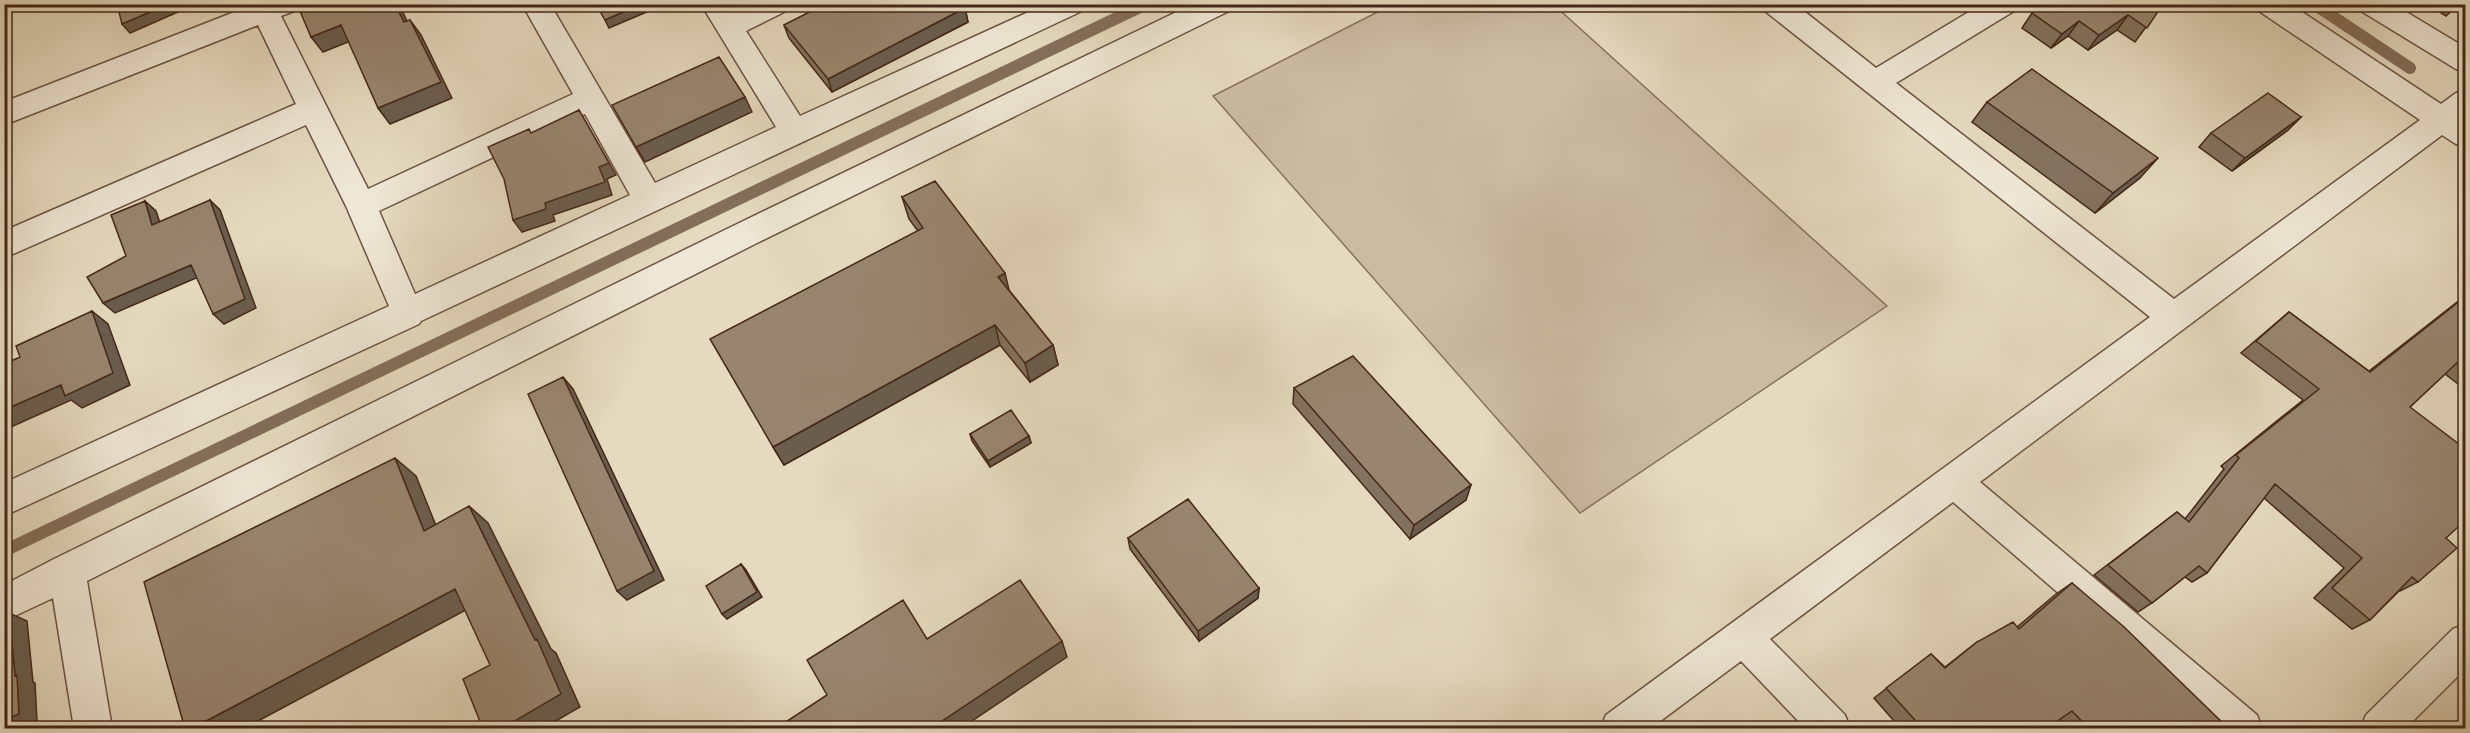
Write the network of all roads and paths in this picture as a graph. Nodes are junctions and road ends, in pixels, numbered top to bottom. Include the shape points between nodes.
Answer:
1 (536, 4) edge
2 (776, 4) edge
3 (1072, 4) edge
4 (1219, 4) edge
5 (1775, 4) edge
6 (2004, 4) edge
7 (2269, 4) edge
8 (2371, 4) edge
9 (274, 8) edge
10 (722, 16) edge
11 (2466, 62) edge
12 (1874, 83) junction
13 (590, 99) junction
14 (311, 110) junction
15 (4, 114) edge
16 (2457, 119) edge
17 (795, 133) junction
18 (648, 198) junction
19 (361, 206) junction
20 (4, 245) edge
21 (408, 314) junction
22 (2174, 318) junction
23 (1955, 482) junction
24 (4, 500) edge
25 (67, 571) junction
26 (4, 603) edge
27 (1744, 638) junction
28 (2466, 642) edge
29 (93, 729) edge
30 (1620, 729) edge
31 (1831, 729) edge
32 (2243, 729) edge
33 (2380, 729) edge

1 - 13 street
2 - 10 street
3 - 17 street
4 - 25 street
5 - 12 street
6 - 12 street
7 - 16 street
8 - 11 street
9 - 14 street
9 - 15 street
10 - 17 street
12 - 22 street
13 - 18 street
13 - 19 street
14 - 19 street
14 - 20 street
16 - 22 street
17 - 18 street
18 - 21 street
19 - 21 street
21 - 24 street
22 - 23 street
23 - 27 street
23 - 32 street
25 - 26 street
25 - 29 street
27 - 30 street
27 - 31 street
28 - 33 street

